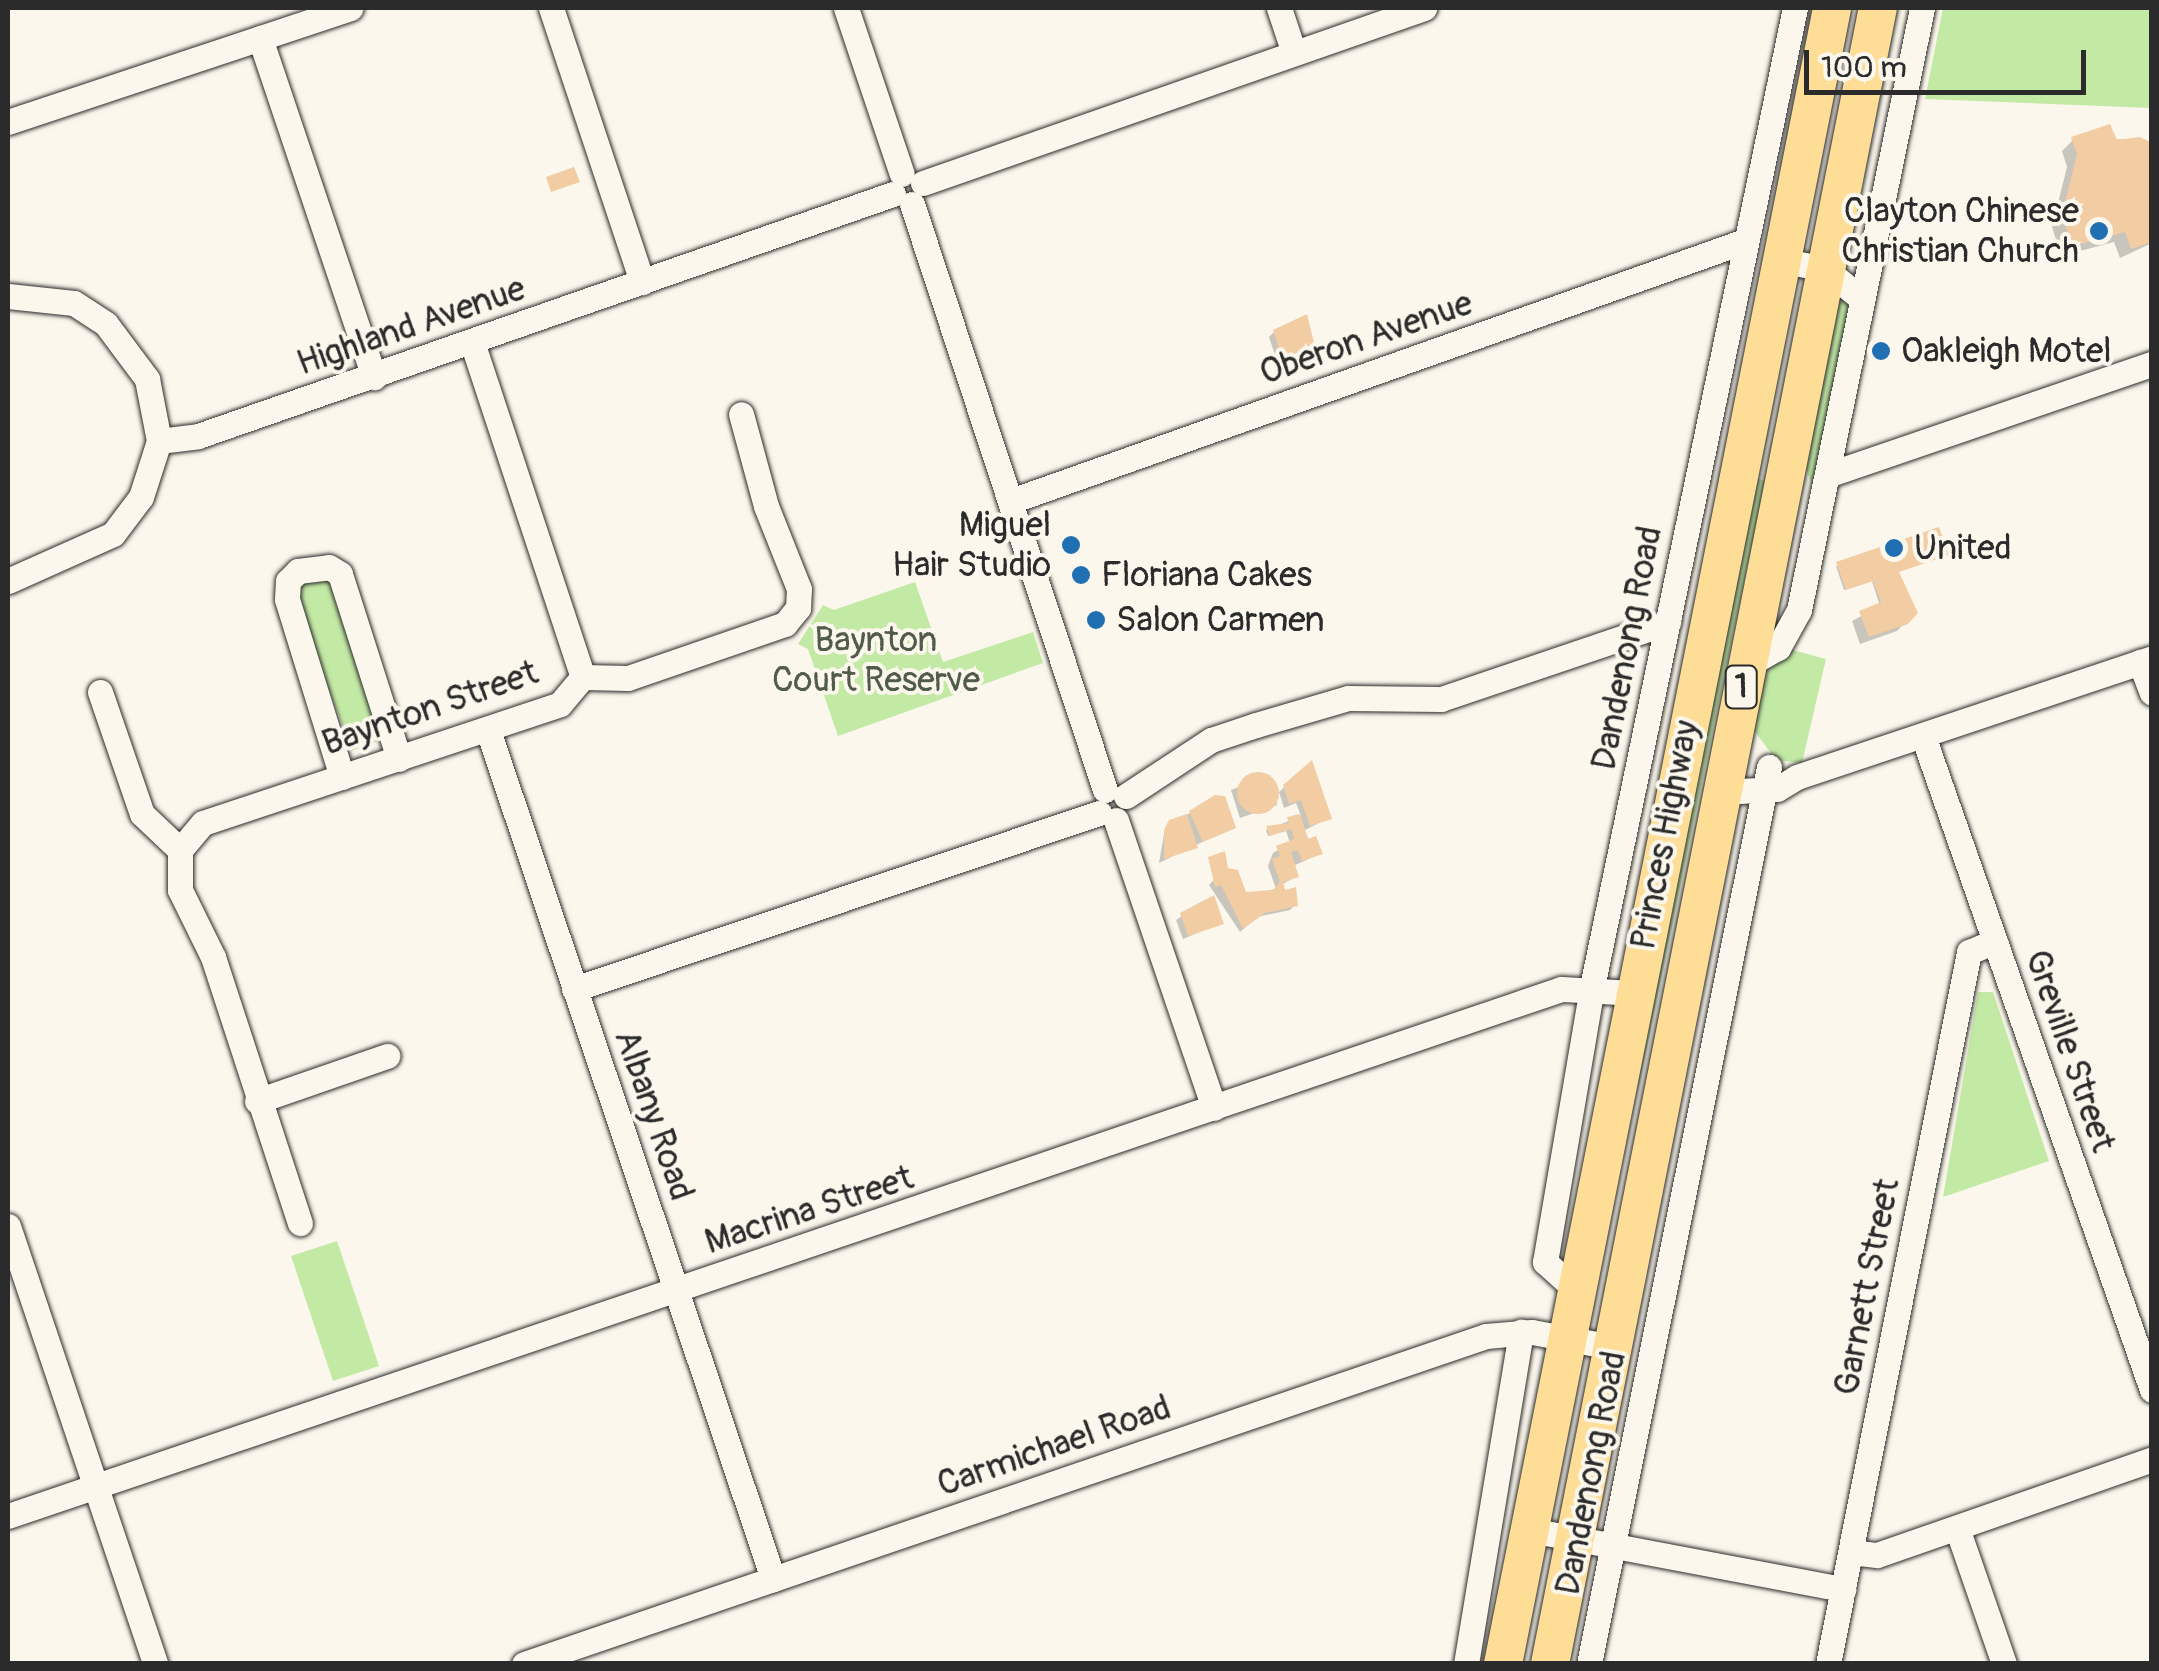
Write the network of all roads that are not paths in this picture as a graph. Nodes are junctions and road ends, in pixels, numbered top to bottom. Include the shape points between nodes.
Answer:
1 (352, 8) edge
2 (550, 8) edge
3 (846, 8) edge
4 (1278, 8) edge
5 (1424, 8) edge
6 (1794, 8) edge
7 (1832, 8) edge
8 (1878, 8) edge
9 (1922, 8) edge
10 (260, 38) junction
11 (1294, 53) junction
12 (1908, 79) junction
13 (1857, 112) junction
14 (8, 122) edge
15 (907, 189) junction
16 (1745, 241) junction
17 (1780, 260) junction
18 (1826, 269) junction
19 (642, 282) junction
20 (8, 296) edge
21 (1862, 299) junction
22 (472, 342) junction
23 (2152, 364) edge
24 (374, 377) junction
25 (741, 414) dead end
26 (159, 441) junction
27 (1788, 450) junction
28 (1827, 475) junction
29 (1011, 500) junction
30 (1818, 513) junction
31 (8, 581) edge
32 (1668, 622) junction
33 (2146, 660) edge
34 (1745, 666) junction
35 (582, 677) junction
36 (100, 692) dead end
37 (2152, 693) edge
38 (488, 730) junction
39 (1733, 730) junction
40 (1922, 736) junction
41 (398, 759) junction
42 (342, 778) junction
43 (1766, 779) junction
44 (1721, 792) junction
45 (1112, 805) junction
46 (180, 850) junction
47 (1995, 941) junction
48 (1592, 987) junction
49 (574, 989) junction
50 (1634, 993) junction
51 (387, 1056) dead end
52 (258, 1101) junction
53 (1214, 1108) junction
54 (300, 1223) dead end
55 (8, 1226) edge
56 (676, 1290) junction
57 (1576, 1290) junction
58 (1521, 1332) junction
59 (1567, 1338) junction
60 (1612, 1347) junction
61 (2152, 1390) edge
62 (2152, 1458) edge
63 (95, 1487) junction
64 (8, 1516) edge
65 (1957, 1528) junction
66 (1530, 1530) junction
67 (1575, 1535) junction
68 (1612, 1542) junction
69 (1850, 1552) junction
70 (773, 1579) junction
71 (1843, 1588) junction
72 (155, 1664) edge
73 (524, 1664) edge
74 (1466, 1664) edge
75 (1503, 1664) edge
76 (1550, 1664) edge
77 (1589, 1664) edge
78 (1828, 1664) edge
79 (2004, 1664) edge

1 - 10 street
2 - 19 street
3 - 15 street
4 - 11 street
5 - 11 street, Highland Avenue
6 - 16 street, Dandenong Road
7 - 17 highway, Princes Highway / 1
8 - 13 highway, Princes Highway / 1
9 - 12 street
10 - 14 street
10 - 24 street
11 - 15 street, Highland Avenue
12 - 13 street
12 - 21 street
13 - 18 highway, Princes Highway / 1
15 - 19 street, Highland Avenue
15 - 29 street
16 - 29 street, Oberon Avenue
16 - 32 street, Dandenong Road
17 - 18 street
17 - 50 highway, Princes Highway / 1
18 - 21 street
18 - 27 highway, Princes Highway / 1
19 - 22 street, Highland Avenue
20 - 26 street via 74,303 106,324 148,379
21 - 28 street
22 - 24 street, Highland Avenue
22 - 35 street
23 - 28 street
24 - 26 street, Highland Avenue via 198,436
25 - 35 street, Baynton Street via 766,506 799,590 798,608 785,624 628,678
26 - 31 street via 141,496 113,534
27 - 30 street
27 - 34 highway, Princes Highway / 1
28 - 30 street
29 - 45 street
30 - 34 street via 1793,628 1765,659
32 - 45 street via 1440,698 1348,698 1256,725 1211,740
32 - 48 street, Dandenong Road
33 - 37 street
33 - 40 street
34 - 39 highway, Princes Highway / 1
35 - 38 street, Baynton Street via 560,704
36 - 46 street via 142,814
38 - 41 street, Baynton Street
38 - 49 street, Albany Road
39 - 43 street
39 - 44 highway, Princes Highway / 1
40 - 43 street via 1797,776
40 - 47 street, Greville Street
41 - 42 street, Baynton Street
41 - 42 street via 340,574 328,567 298,570 288,581 287,598
42 - 46 street, Baynton Street via 202,822
43 - 44 street
43 - 68 street, Dandenong Road
44 - 60 highway, Princes Highway / 1
45 - 49 street
45 - 53 street
46 - 52 street via 180,890 213,956
47 - 61 street, Greville Street
47 - 69 street, Garnett Street via 1969,952
48 - 50 street, Macrina Street
48 - 53 street, Macrina Street via 1560,990
48 - 57 street, Dandenong Road via 1545,1262
49 - 56 street, Albany Road
50 - 57 highway, Princes Highway / 1
51 - 52 street
52 - 54 street
53 - 56 street, Macrina Street
55 - 63 street
56 - 63 street, Macrina Street
56 - 70 street, Albany Road
57 - 59 highway, Princes Highway / 1
58 - 59 street, Carmichael Road
58 - 70 street, Carmichael Road via 1486,1336
58 - 74 street
59 - 60 street, Carmichael Road
59 - 66 highway, Princes Highway / 1
60 - 67 highway, Princes Highway / 1
62 - 65 street
63 - 64 street, Macrina Street
63 - 72 street
65 - 69 street via 1878,1555
65 - 79 street
66 - 67 street
66 - 75 highway, Princes Highway / 1
67 - 68 street
67 - 76 highway, Princes Highway / 1
68 - 71 street
68 - 77 street, Dandenong Road
69 - 71 street, Garnett Street
70 - 73 street, Carmichael Road
71 - 78 street, Garnett Street

